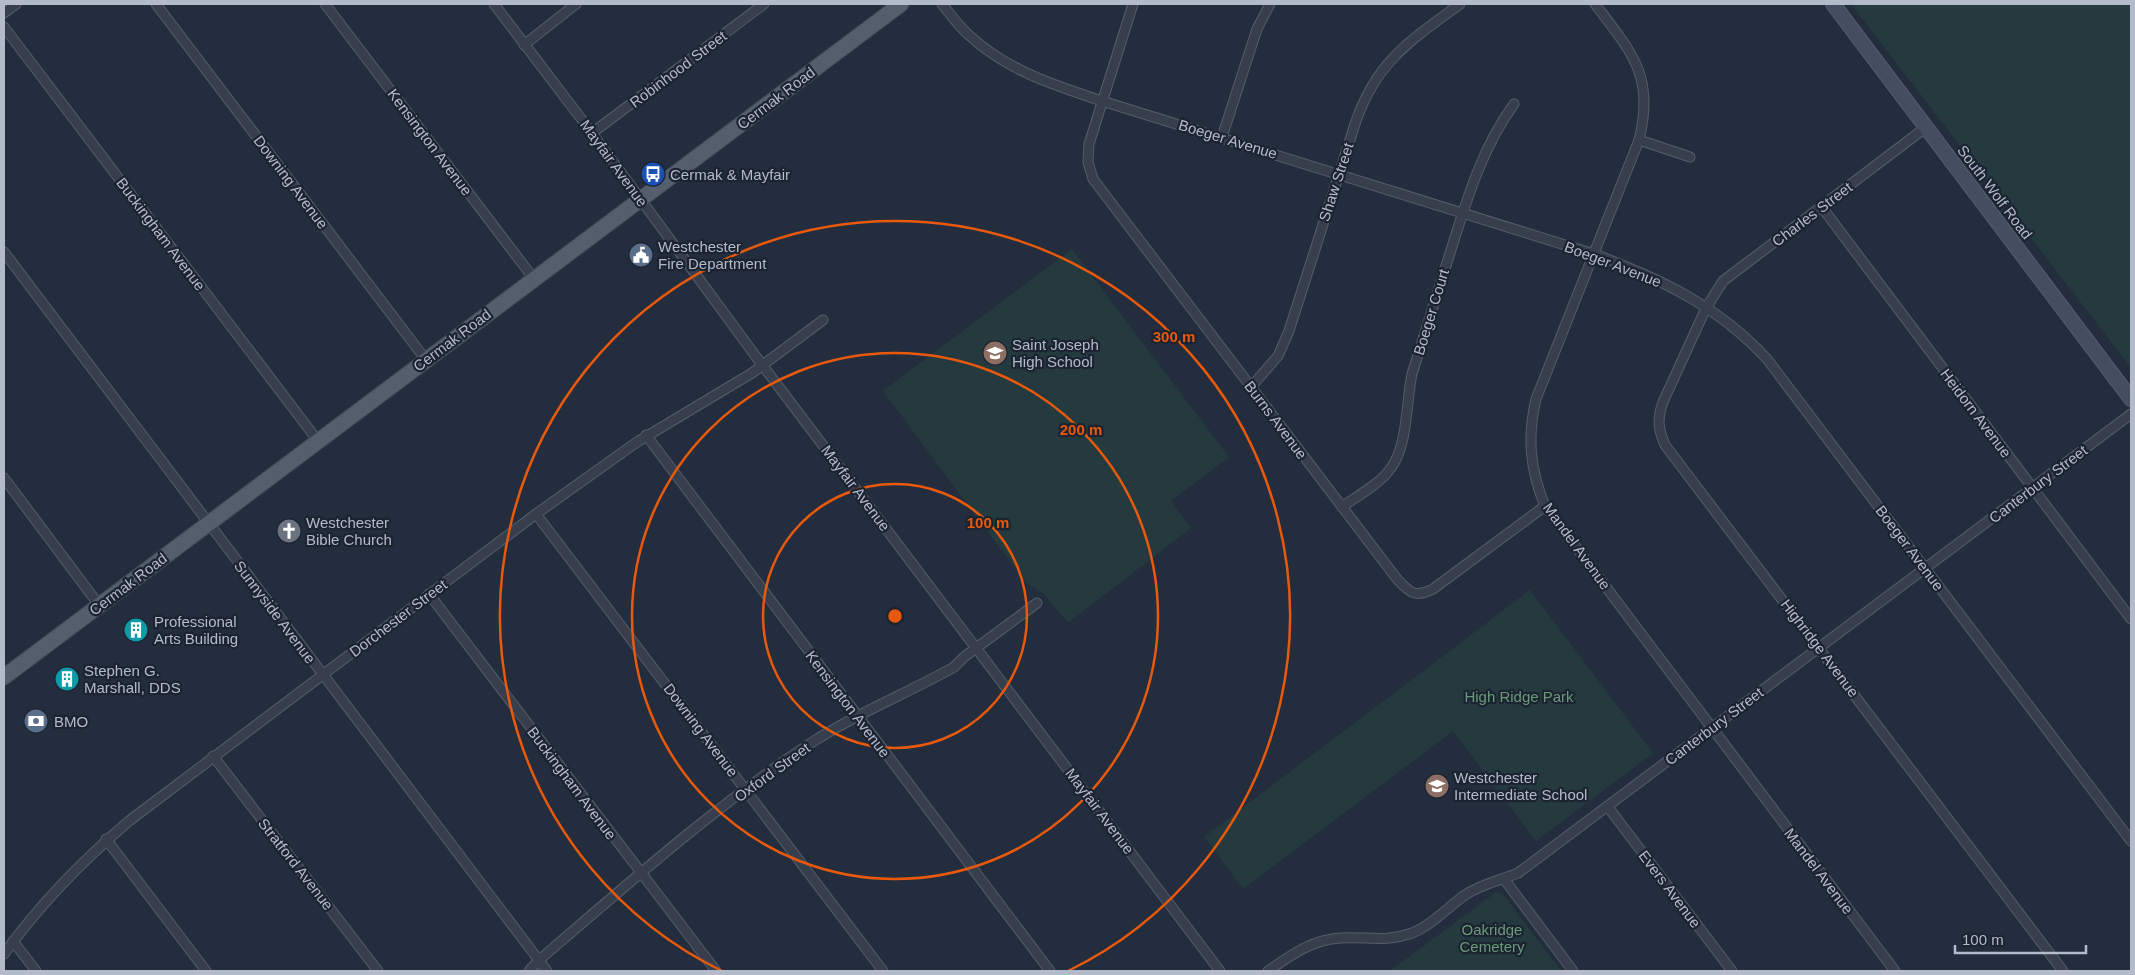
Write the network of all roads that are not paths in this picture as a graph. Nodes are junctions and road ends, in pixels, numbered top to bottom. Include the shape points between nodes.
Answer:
1 (16, 4) edge
2 (156, 4) edge
3 (325, 4) edge
4 (494, 4) edge
5 (576, 4) edge
6 (764, 4) edge
7 (901, 4) edge
8 (942, 4) edge
9 (1133, 4) edge
10 (1270, 4) edge
11 (1460, 4) edge
12 (1595, 4) edge
13 (1833, 4) edge
14 (4, 13) edge
15 (4, 26) edge
16 (524, 44) junction
17 (1102, 101) junction
18 (1514, 104) dead end
19 (1926, 128) junction
20 (592, 133) junction
21 (1222, 137) junction
22 (1639, 140) junction
23 (1690, 157) dead end
24 (1339, 174) junction
25 (641, 200) junction
26 (1822, 206) junction
27 (1463, 213) junction
28 (4, 252) edge
29 (1594, 254) junction
30 (534, 280) junction
31 (1706, 308) junction
32 (823, 320) dead end
33 (426, 360) junction
34 (763, 366) junction
35 (1251, 387) junction
36 (2131, 399) edge
37 (2131, 414) edge
38 (646, 435) junction
39 (318, 441) junction
40 (4, 478) edge
41 (2032, 488) junction
42 (1545, 506) junction
43 (1342, 507) junction
44 (536, 514) junction
45 (209, 523) junction
46 (1926, 569) junction
47 (429, 594) junction
48 (1036, 603) dead end
49 (99, 606) junction
50 (2131, 619) edge
51 (977, 647) junction
52 (1819, 647) junction
53 (322, 675) junction
54 (4, 677) edge
55 (856, 716) junction
56 (1712, 728) junction
57 (213, 756) junction
58 (746, 789) junction
59 (1608, 806) junction
60 (106, 839) junction
61 (2131, 841) edge
62 (640, 872) junction
63 (1504, 879) junction
64 (13, 941) junction
65 (4, 954) edge
66 (539, 960) junction
67 (36, 971) edge
68 (206, 971) edge
69 (378, 971) edge
70 (529, 971) edge
71 (547, 971) edge
72 (716, 971) edge
73 (883, 971) edge
74 (1050, 971) edge
75 (1220, 971) edge
76 (1268, 971) edge
77 (1573, 971) edge
78 (1732, 971) edge
79 (1895, 971) edge
80 (2063, 971) edge

1 - 14 street
2 - 33 street, Downing Avenue
3 - 30 street, Kensington Avenue
4 - 16 street, Mayfair Avenue
5 - 16 street
6 - 20 street, Robinhood Street
7 - 25 main road, Cermak Road
8 - 17 street, Boeger Avenue via 970,36 1001,60 1034,78
9 - 17 street, Burns Avenue
10 - 21 street via 1257,29
11 - 24 street, Shaw Street via 1400,49 1378,75 1362,104
12 - 22 street, Mandel Avenue via 1625,43 1638,69 1646,104
13 - 19 main road, South Wolf Road
15 - 39 street, Buckingham Avenue
16 - 20 street, Mayfair Avenue
17 - 21 street, Boeger Avenue
17 - 35 street, Burns Avenue via 1089,144 1088,162 1093,179
18 - 27 street, Boeger Court via 1485,152
19 - 26 street, Charles Street
19 - 36 main road, South Wolf Road
20 - 25 street, Mayfair Avenue
21 - 24 street, Boeger Avenue
22 - 23 street
22 - 29 street, Mandel Avenue
24 - 27 street, Boeger Avenue
24 - 35 street, Shaw Street via 1289,331 1278,356
25 - 30 main road, Cermak Road
25 - 34 street, Mayfair Avenue
26 - 31 street, Charles Street via 1723,281
26 - 41 street, Heidorn Avenue
27 - 29 street, Boeger Avenue
27 - 43 street, Boeger Court via 1412,374 1398,456 1386,474
28 - 45 street, Sunnyside Avenue
29 - 31 street, Boeger Avenue via 1648,274
29 - 42 street, Mandel Avenue via 1536,399 1532,417 1531,462
30 - 33 main road, Cermak Road
31 - 46 street, Boeger Avenue via 1734,327 1767,359
31 - 52 street, Highridge Avenue via 1663,402 1659,414 1660,433 1665,445
32 - 34 street, Dorchester Street
33 - 39 main road, Cermak Road
34 - 38 street, Dorchester Street
34 - 51 street, Mayfair Avenue
35 - 43 street, Burns Avenue
37 - 41 street, Canterbury Street
38 - 44 street, Dorchester Street
38 - 55 street, Kensington Avenue
39 - 45 main road, Cermak Road
40 - 49 street
41 - 46 street, Canterbury Street
41 - 50 street, Heidorn Avenue
42 - 43 street, Burns Avenue via 1422,595 1413,594 1406,588
42 - 56 street, Mandel Avenue
44 - 47 street, Dorchester Street
44 - 58 street, Downing Avenue
45 - 49 main road, Cermak Road
45 - 53 street, Sunnyside Avenue
46 - 52 street, Canterbury Street
46 - 61 street, Boeger Avenue
47 - 53 street, Dorchester Street
47 - 62 street, Buckingham Avenue
48 - 51 street, Oxford Street
49 - 54 main road, Cermak Road
51 - 55 street, Oxford Street via 954,667
51 - 75 street, Mayfair Avenue
52 - 56 street, Canterbury Street
52 - 80 street, Highridge Avenue
53 - 57 street, Dorchester Street
53 - 66 street, Sunnyside Avenue
55 - 58 street, Oxford Street
55 - 74 street, Kensington Avenue
56 - 59 street, Canterbury Street
56 - 79 street, Mandel Avenue
57 - 60 street, Dorchester Street
57 - 69 street, Stratford Avenue
58 - 62 street, Oxford Street
58 - 73 street, Downing Avenue
59 - 63 street, Canterbury Street via 1518,873
59 - 78 street, Evers Avenue
60 - 64 street, Dorchester Street via 61,883
60 - 68 street
62 - 66 street, Oxford Street
62 - 72 street, Buckingham Avenue
63 - 76 street, Canterbury Street via 1465,895 1415,932 1375,940 1340,938 1317,942 1288,956
63 - 77 street
64 - 65 street, Dorchester Street
64 - 67 street
66 - 70 street, Oxford Street
66 - 71 street, Sunnyside Avenue

